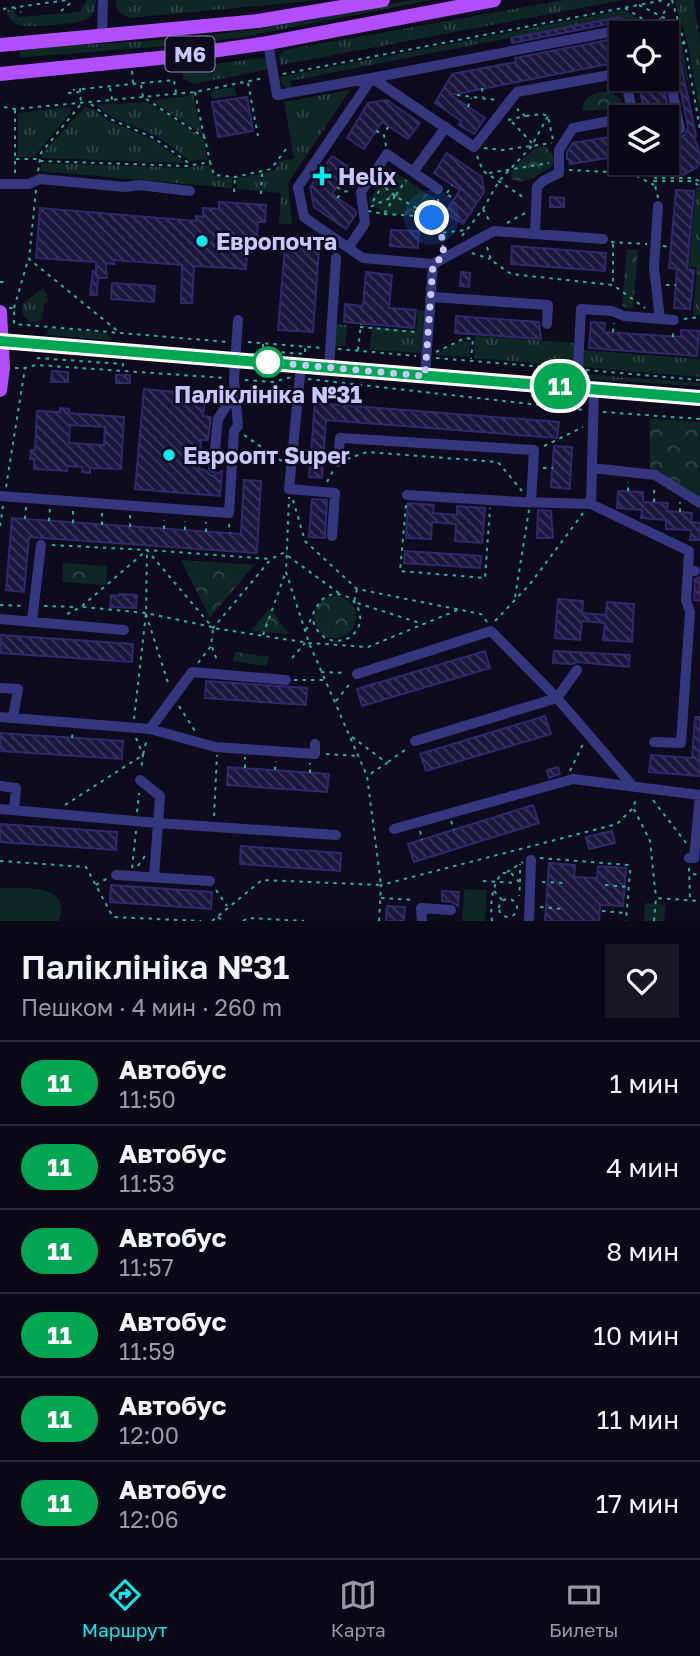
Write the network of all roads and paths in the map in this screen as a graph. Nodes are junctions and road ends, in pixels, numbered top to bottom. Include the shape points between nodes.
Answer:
1 (11, 0) edge
2 (67, 0) edge
3 (74, 0) edge
4 (103, 0) edge
5 (379, 0) edge
6 (494, 0) edge
7 (664, 0) edge
8 (671, 0) edge
9 (329, 5) edge
10 (639, 5) junction
11 (12, 7) junction
12 (625, 7) junction
13 (3, 9) dead end
14 (61, 11) dead end
15 (21, 12) dead end
16 (662, 17) junction
17 (643, 21) edge
18 (660, 21) edge
19 (670, 21) edge
20 (677, 21) edge
21 (679, 26) edge
22 (609, 32) edge
23 (102, 35) junction
24 (679, 42) edge
25 (268, 43) junction
26 (0, 45) edge
27 (685, 45) junction
28 (0, 74) edge
29 (609, 75) edge
30 (274, 76) junction
31 (372, 78) junction
32 (247, 82) junction
33 (141, 84) junction
34 (110, 86) junction
35 (482, 88) dead end
36 (73, 90) dead end
37 (80, 90) junction
38 (672, 91) edge
39 (195, 92) junction
40 (68, 93) dead end
41 (176, 94) junction
42 (457, 96) dead end
43 (471, 97) junction
44 (144, 98) junction
45 (484, 99) junction
46 (112, 101) junction
47 (509, 102) junction
48 (90, 103) junction
49 (81, 104) junction
50 (4, 107) dead end
51 (468, 107) dead end
52 (15, 109) junction
53 (525, 117) junction
54 (548, 117) junction
55 (510, 120) junction
56 (496, 121) junction
57 (609, 121) edge
58 (388, 127) dead end
59 (446, 127) junction
60 (680, 129) dead end
61 (700, 129) edge
62 (376, 131) dead end
63 (258, 135) dead end
64 (384, 135) junction
65 (205, 138) junction
66 (532, 145) junction
67 (474, 147) junction
68 (286, 149) dead end
69 (387, 154) junction
70 (39, 160) junction
71 (210, 162) junction
72 (191, 165) junction
73 (561, 165) junction
74 (509, 169) junction
75 (609, 170) edge
76 (412, 171) junction
77 (262, 172) junction
78 (488, 173) junction
79 (635, 175) edge
80 (655, 175) edge
81 (372, 176) junction
82 (235, 177) junction
83 (37, 180) junction
84 (499, 181) junction
85 (0, 184) edge
86 (700, 184) edge
87 (452, 185) dead end
88 (654, 185) junction
89 (383, 186) junction
90 (337, 187) dead end
91 (190, 191) dead end
92 (343, 191) junction
93 (442, 191) junction
94 (234, 192) dead end
95 (360, 192) junction
96 (261, 194) dead end
97 (395, 196) junction
98 (337, 198) dead end
99 (536, 206) junction
100 (658, 206) joint
101 (366, 209) junction
102 (483, 209) junction
103 (384, 214) junction
104 (432, 218) junction
105 (440, 221) junction
106 (466, 230) junction
107 (494, 231) junction
108 (441, 233) junction
109 (535, 234) junction
110 (483, 236) junction
111 (603, 239) dead end
112 (654, 245) junction
113 (349, 247) junction
114 (452, 252) junction
115 (336, 258) dead end
116 (29, 259) junction
117 (491, 260) junction
118 (433, 264) junction
119 (0, 282) edge
120 (8, 282) dead end
121 (613, 285) junction
122 (432, 297) junction
123 (6, 309) edge
124 (700, 317) edge
125 (660, 319) junction
126 (238, 320) dead end
127 (674, 320) joint
128 (547, 324) dead end
129 (415, 332) dead end
130 (467, 333) dead end
131 (122, 334) junction
132 (467, 338) junction
133 (1, 341) edge
134 (237, 342) junction
135 (263, 343) junction
136 (294, 345) junction
137 (305, 347) junction
138 (330, 349) junction
139 (358, 351) junction
140 (293, 355) junction
141 (427, 357) junction
142 (37, 358) dead end
143 (236, 360) junction
144 (471, 360) junction
145 (301, 365) junction
146 (3, 368) junction
147 (25, 368) junction
148 (329, 368) junction
149 (577, 369) junction
150 (122, 371) junction
151 (425, 376) junction
152 (295, 378) junction
153 (234, 379) junction
154 (700, 380) edge
155 (576, 387) junction
156 (594, 389) junction
157 (0, 390) edge
158 (235, 392) junction
159 (700, 398) edge
160 (593, 416) junction
161 (700, 419) edge
162 (547, 437) dead end
163 (547, 445) junction
164 (534, 450) junction
165 (338, 462) dead end
166 (213, 468) dead end
167 (592, 468) junction
168 (655, 475) junction
169 (289, 489) junction
170 (407, 495) joint
171 (2, 497) edge
172 (26, 499) junction
173 (50, 500) junction
174 (491, 500) junction
175 (73, 502) junction
176 (531, 502) junction
177 (654, 502) dead end
178 (591, 503) junction
179 (700, 503) edge
180 (102, 504) junction
181 (131, 506) junction
182 (25, 519) dead end
183 (1, 520) edge
184 (49, 521) dead end
185 (73, 523) dead end
186 (102, 524) dead end
187 (0, 526) edge
188 (130, 527) dead end
189 (332, 536) dead end
190 (41, 545) joint
191 (147, 550) junction
192 (288, 550) junction
193 (287, 556) junction
194 (271, 559) junction
195 (286, 572) junction
196 (357, 589) junction
197 (341, 595) junction
198 (354, 602) junction
199 (0, 605) edge
200 (34, 606) junction
201 (81, 607) junction
202 (460, 609) junction
203 (146, 613) junction
204 (313, 617) junction
205 (0, 618) edge
206 (32, 621) junction
207 (51, 623) junction
208 (424, 624) junction
209 (213, 628) junction
210 (124, 630) dead end
211 (305, 631) junction
212 (263, 636) junction
213 (340, 641) junction
214 (307, 643) junction
215 (335, 645) junction
216 (211, 646) junction
217 (292, 658) dead end
218 (218, 663) dead end
219 (577, 670) dead end
220 (191, 672) junction
221 (321, 672) junction
222 (357, 674) junction
223 (286, 680) joint
224 (325, 680) junction
225 (0, 688) edge
226 (172, 696) junction
227 (557, 698) junction
228 (335, 702) junction
229 (0, 718) edge
230 (13, 718) junction
231 (150, 729) junction
232 (588, 734) junction
233 (352, 737) junction
234 (415, 741) joint
235 (654, 742) dead end
236 (203, 744) junction
237 (315, 749) joint
238 (359, 756) junction
239 (387, 763) junction
240 (368, 776) junction
241 (140, 780) dead end
242 (565, 781) junction
243 (637, 785) junction
244 (0, 786) edge
245 (700, 795) edge
246 (0, 809) edge
247 (14, 810) junction
248 (53, 813) junction
249 (158, 823) junction
250 (213, 827) junction
251 (394, 829) dead end
252 (336, 835) dead end
253 (689, 858) junction
254 (529, 861) junction
255 (0, 862) edge
256 (506, 872) junction
257 (693, 874) dead end
258 (700, 874) edge
259 (112, 876) joint
260 (154, 877) junction
261 (209, 881) joint
262 (483, 881) dead end
263 (496, 881) junction
264 (528, 882) junction
265 (565, 883) dead end
266 (382, 884) junction
267 (96, 885) junction
268 (605, 885) dead end
269 (629, 887) junction
270 (494, 890) junction
271 (519, 896) dead end
272 (380, 898) junction
273 (656, 898) junction
274 (690, 899) junction
275 (502, 900) junction
276 (700, 901) edge
277 (421, 902) junction
278 (532, 907) dead end
279 (228, 908) junction
280 (564, 909) dead end
281 (451, 910) dead end
282 (602, 911) dead end
283 (499, 912) junction
284 (627, 913) junction
285 (514, 915) junction
286 (218, 916) junction
287 (113, 917) junction
288 (172, 920) edge
289 (491, 920) edge
290 (112, 921) edge
291 (201, 921) edge
292 (212, 921) edge
293 (223, 921) edge
294 (243, 921) edge
295 (304, 921) edge
296 (379, 921) edge
297 (422, 921) edge
298 (519, 921) edge
299 (528, 921) edge
300 (626, 921) edge
301 (654, 921) edge

1 - 11 path
2 - 11 path
3 - 14 path
4 - 23 street
5 - 9 main road, М6
6 - 25 main road, М6
7 - 10 path
8 - 16 path
8 - 20 path
9 - 23 main road, М6 via 258,21
10 - 12 path
10 - 16 path
11 - 13 path
11 - 15 path
12 - 17 path
12 - 30 path
16 - 18 path
16 - 19 path
21 - 27 path
22 - 31 street
23 - 26 main road, М6
24 - 27 path
25 - 28 main road, М6
25 - 30 street
27 - 61 path
29 - 47 street via 517,92
30 - 31 street via 277,95
30 - 32 path
31 - 59 street
31 - 113 street via 299,187 304,217
32 - 39 path
32 - 63 path
33 - 34 path
33 - 41 path via 174,80
33 - 44 path
34 - 37 path
34 - 46 path
35 - 45 path
36 - 37 path
37 - 40 path
37 - 49 path
38 - 60 street
39 - 41 path
39 - 65 path
41 - 44 path
42 - 43 path
43 - 45 path
43 - 51 path
44 - 46 path
44 - 65 path
45 - 47 path
46 - 48 path
47 - 53 path
47 - 56 street
48 - 49 path
48 - 72 path via 110,119 154,138
49 - 52 path
49 - 70 path
50 - 52 path
52 - 70 path via 16,159
53 - 54 path
53 - 55 path
54 - 66 path
54 - 66 path via 554,143
55 - 56 path
55 - 66 path
56 - 67 street
57 - 73 street via 573,128 559,150
58 - 64 path
59 - 67 street
59 - 76 street
62 - 64 path
64 - 69 path
65 - 71 path
66 - 67 path via 502,150
66 - 74 path
67 - 78 path
68 - 77 path via 271,169
69 - 76 street
69 - 81 street
70 - 72 path
70 - 83 path
71 - 72 path
71 - 82 path via 214,175
73 - 74 path
73 - 75 path
73 - 99 street via 537,187
74 - 78 path
74 - 84 path
76 - 93 street
76 - 97 path
77 - 82 path
77 - 96 path
78 - 84 path
79 - 88 path
80 - 86 path via 693,178
81 - 89 path
81 - 95 street
82 - 94 path
83 - 85 street
83 - 91 street
83 - 116 path
84 - 99 path
84 - 102 path
86 - 88 path via 654,181
87 - 93 path
88 - 100 path
89 - 97 path
89 - 101 path
90 - 92 path
92 - 95 path
92 - 98 path
93 - 105 path
95 - 101 street
97 - 101 path
97 - 103 path
97 - 104 path
99 - 107 path
99 - 109 street
100 - 112 street
101 - 103 path
101 - 113 street via 365,223
102 - 106 path
102 - 107 path
103 - 104 path
104 - 105 path
105 - 108 path
106 - 108 path
106 - 114 path
107 - 109 street
107 - 110 street
108 - 114 path
109 - 111 street
110 - 114 street
110 - 117 path
112 - 121 path via 613,242
112 - 125 street
113 - 118 street via 363,258
114 - 117 path
114 - 118 street
115 - 138 street
116 - 123 path
116 - 131 path
117 - 121 path via 511,274
118 - 122 street
119 - 120 path
121 - 125 path
122 - 128 street via 548,305
122 - 141 street
123 - 131 path via 14,324
123 - 133 main road
124 - 127 path
125 - 127 street
125 - 149 street via 581,309
126 - 134 street
129 - 139 path via 361,325
130 - 132 path
131 - 134 path
132 - 141 path
132 - 144 path via 473,339
133 - 143 street
133 - 146 main road
134 - 135 path
134 - 143 street
135 - 136 path
135 - 140 path via 263,351
136 - 137 path
136 - 140 path
137 - 138 path
137 - 140 path via 305,354
138 - 139 path
138 - 148 street
139 - 141 path
141 - 144 path
141 - 151 street
142 - 150 path via 123,364
143 - 145 street
143 - 153 street
144 - 149 path
145 - 148 street
145 - 152 street
146 - 147 path
146 - 157 main road
147 - 150 path
147 - 171 path
148 - 151 street
149 - 154 path
149 - 155 street
150 - 153 path
151 - 155 street
152 - 153 path via 273,382
152 - 160 path
152 - 169 street
153 - 158 street
155 - 156 street
156 - 159 street
156 - 160 street
158 - 166 street via 218,419
158 - 181 street via 238,426 229,513
160 - 161 path
160 - 163 path
160 - 167 street
162 - 163 path
163 - 164 path
164 - 165 street via 340,438
164 - 176 street
167 - 168 street
167 - 178 street
168 - 177 path
168 - 179 street
169 - 189 street via 335,493
169 - 192 path
169 - 196 path via 305,541
170 - 174 street
170 - 174 path via 400,571 485,578
171 - 172 street
171 - 183 path
172 - 173 street
172 - 182 path
173 - 175 street
173 - 184 path
174 - 176 street
175 - 180 street
175 - 185 path
176 - 178 street
178 - 202 path via 530,584 489,627 481,614
178 - 235 street via 689,551 686,600 690,612 681,743
180 - 181 street
180 - 186 path
181 - 188 path
183 - 187 path
190 - 191 path
190 - 200 street
191 - 194 path
191 - 201 path
191 - 209 path
192 - 193 path
192 - 194 path
193 - 195 path
193 - 197 path
194 - 209 path
195 - 211 path
195 - 212 path
196 - 198 path
196 - 202 path
197 - 198 path
197 - 204 path via 324,597
198 - 208 path
198 - 213 path via 360,618 356,631
199 - 200 path
200 - 201 path
200 - 206 street
201 - 203 path
201 - 207 path
202 - 208 path
203 - 209 path
203 - 226 path
204 - 211 path
204 - 213 path via 323,637
205 - 206 street
206 - 207 street
207 - 210 street
208 - 215 path via 368,647
209 - 212 path
209 - 216 path
211 - 214 path
212 - 214 path
213 - 215 path
214 - 215 path
214 - 217 path
214 - 221 path
216 - 218 path
216 - 220 path
219 - 227 street
220 - 223 street
220 - 226 street
221 - 222 path
221 - 224 path
222 - 227 street via 491,631
222 - 228 path
223 - 224 path
224 - 228 path
225 - 230 street via 18,690
226 - 231 street
226 - 236 path
227 - 232 street
227 - 234 street
228 - 233 path
229 - 230 street
230 - 231 street
231 - 236 street
231 - 248 path via 143,755
232 - 242 path
232 - 243 street
233 - 238 path
233 - 239 path
234 - 239 path
236 - 237 street
236 - 250 path via 218,750
237 - 238 path
238 - 240 path
239 - 240 path
240 - 266 path
241 - 249 street via 160,796
242 - 243 street
242 - 251 street
243 - 245 street
243 - 253 path via 688,846
244 - 247 street via 16,788
245 - 253 street via 694,858
246 - 247 street
247 - 248 street
248 - 249 street
249 - 250 street
249 - 260 street
250 - 252 street
253 - 274 path
254 - 256 path
254 - 264 street
254 - 264 path
254 - 269 path via 625,863 630,867
255 - 267 path via 86,867
256 - 263 path
256 - 264 path
257 - 258 path
259 - 260 street
259 - 267 path
260 - 261 street
261 - 279 path
262 - 263 path
263 - 264 path
263 - 270 path
264 - 265 path
264 - 271 path
264 - 299 street
266 - 272 path
266 - 273 path via 617,824 633,808 650,841
266 - 279 path via 262,880
267 - 287 path
268 - 269 path
269 - 284 path
270 - 275 path
270 - 289 path
272 - 277 path
272 - 296 path
273 - 274 path
273 - 301 path
274 - 276 path
275 - 283 path
275 - 285 path via 514,901
277 - 281 street
277 - 297 street
278 - 280 path
279 - 286 path
282 - 284 path
283 - 285 path via 506,917
283 - 289 path
284 - 300 path
285 - 298 path
286 - 292 path
286 - 293 path
287 - 288 path
287 - 290 path
288 - 291 path
294 - 295 path

